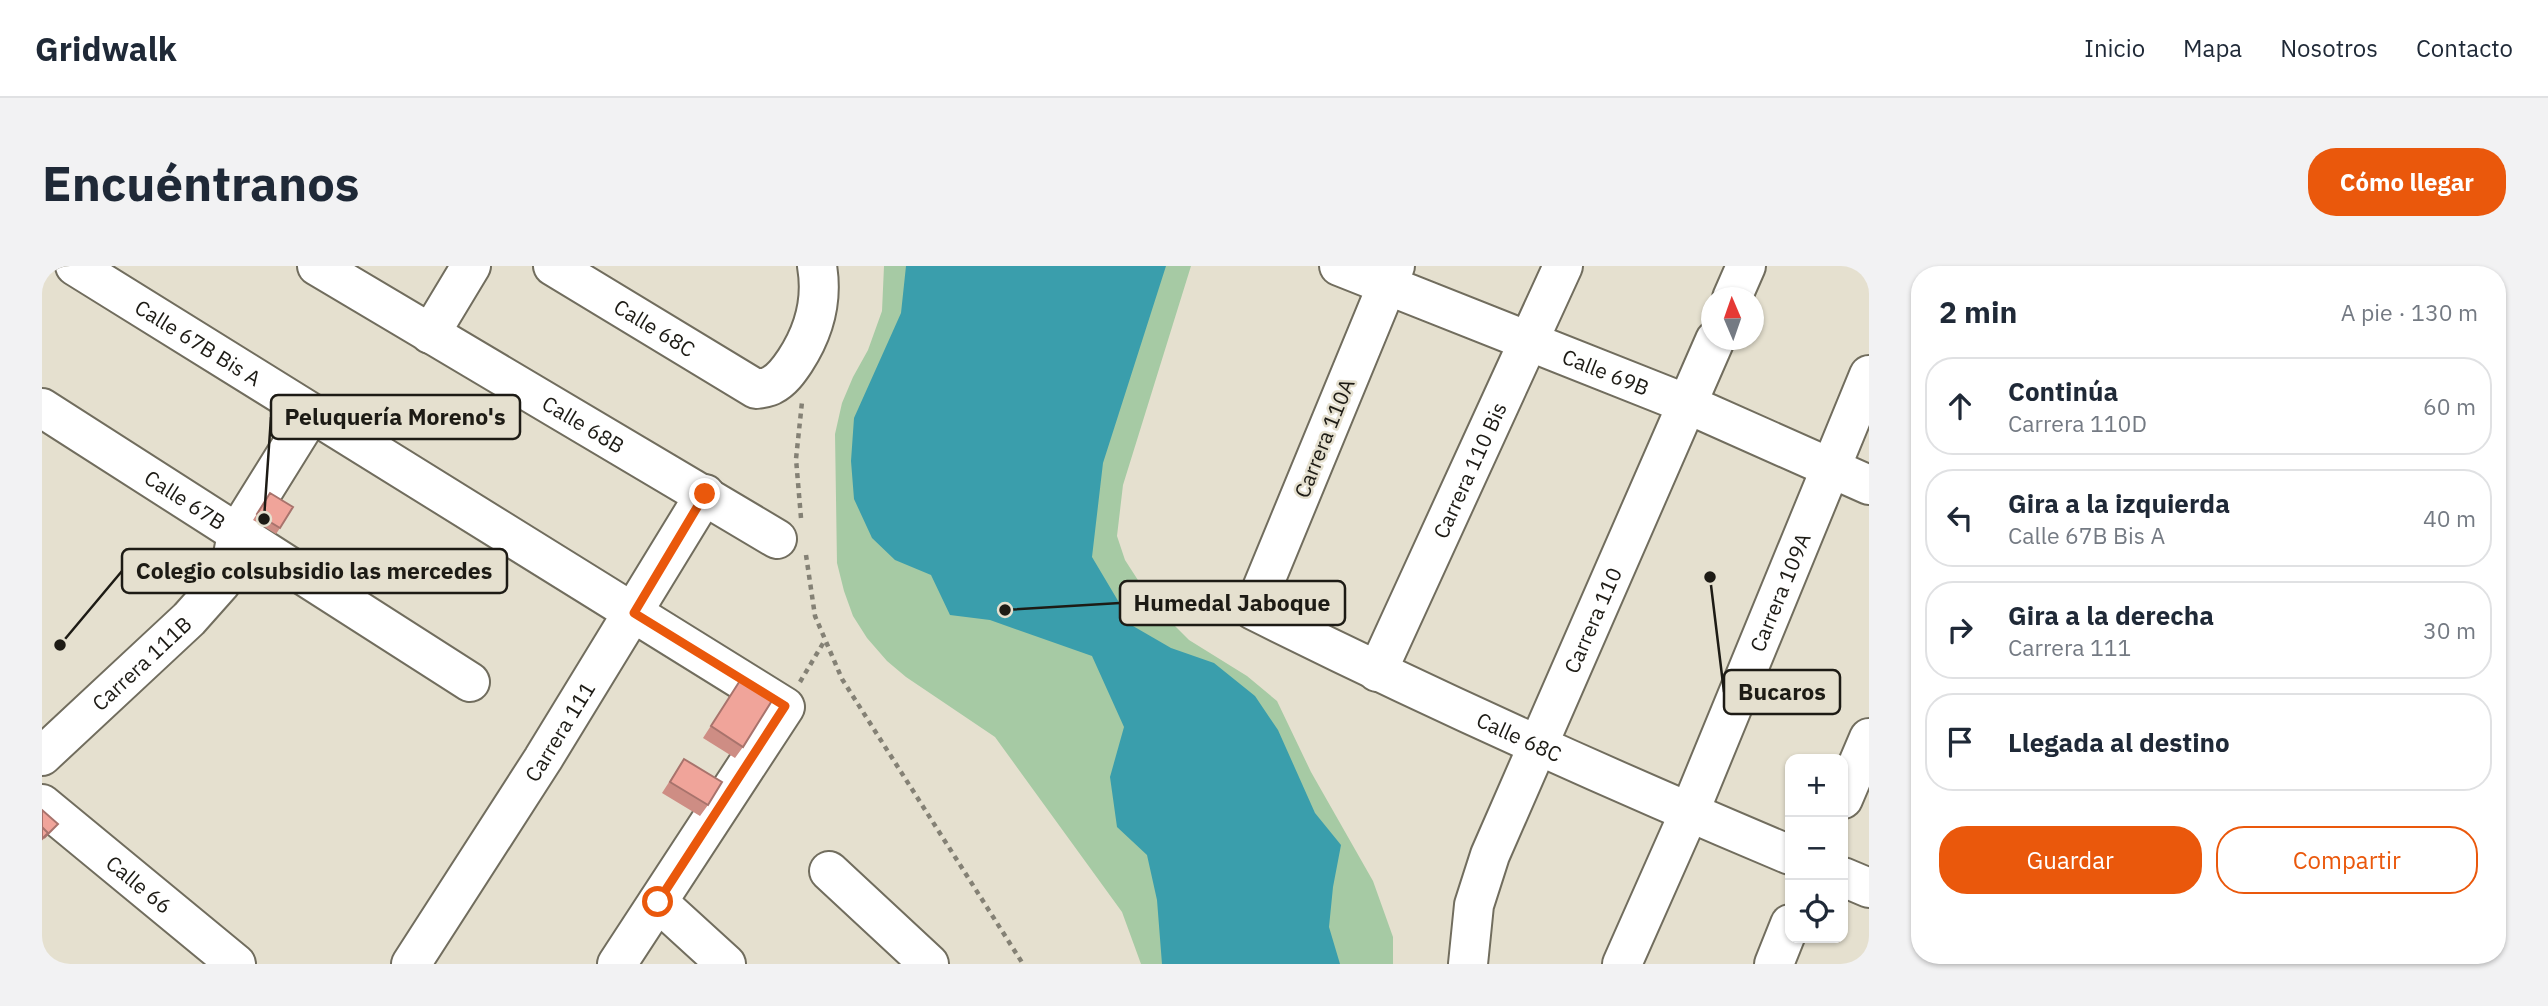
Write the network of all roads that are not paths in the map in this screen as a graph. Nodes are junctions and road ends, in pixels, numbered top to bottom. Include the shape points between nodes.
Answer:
1 (75, 266) edge
2 (317, 266) edge
3 (471, 266) edge
4 (553, 266) edge
5 (817, 266) edge
6 (1339, 266) edge
7 (1563, 266) edge
8 (1746, 266) edge
9 (1392, 275) edge
10 (1737, 287) edge
11 (430, 334) junction
12 (1530, 340) junction
13 (1710, 350) edge
14 (1869, 375) edge
15 (1687, 404) junction
16 (42, 408) edge
17 (311, 414) junction
18 (1829, 468) junction
19 (1869, 485) edge
20 (705, 494) junction
21 (237, 533) junction
22 (794, 537) road end
23 (1253, 610) joint
24 (634, 613) junction
25 (1377, 672) junction
26 (470, 682) dead end
27 (1869, 738) edge
28 (1538, 745) junction
29 (42, 755) edge
30 (1848, 787) edge
31 (42, 804) edge
32 (1689, 813) junction
33 (1785, 853) edge
34 (829, 871) dead end
35 (1848, 879) edge
36 (1869, 888) edge
37 (658, 902) junction
38 (1474, 905) junction
39 (1785, 936) edge
40 (236, 964) edge
41 (411, 964) edge
42 (617, 964) edge
43 (726, 964) edge
44 (929, 964) edge
45 (1468, 964) edge
46 (1486, 964) edge
47 (1622, 964) edge
48 (1774, 964) edge

1 - 17 street, Calle 67B Bis A
2 - 11 street, Calle 68B
3 - 11 street
4 - 5 street, Calle 68C via 756,389 772,386 786,374 809,340 819,303
6 - 9 street, Calle 69B
7 - 12 street, Carrera 110 Bis
8 - 10 street
9 - 12 street, Calle 69B
9 - 23 street, Carrera 110A
11 - 20 street, Calle 68B
12 - 15 street, Calle 69B
12 - 25 street, Carrera 110 Bis
13 - 15 street, Carrera 110
14 - 18 street, Carrera 109A
15 - 18 street, Calle 69B
15 - 28 street, Carrera 110
16 - 21 street, Calle 67B
17 - 21 street, Carrera 111B
17 - 24 street, Calle 67B Bis A
18 - 19 street, Calle 69B
18 - 32 street, Carrera 109A
20 - 22 street, Calle 68B
20 - 24 street, Carrera 111
21 - 26 street, Calle 67B
21 - 29 street, Carrera 111B via 233,555 213,592
23 - 25 street, Calle 68C
24 - 37 street, Calle 67B Bis A via 785,706
24 - 41 street, Carrera 111
25 - 28 street, Calle 68C
27 - 30 street
28 - 32 street, Calle 68C
28 - 38 street, Carrera 110
31 - 40 street, Calle 66
32 - 33 street, Calle 68C
32 - 47 street, Carrera 109A
34 - 44 street
35 - 36 street
37 - 42 street
37 - 43 street
38 - 45 street, Carrera 110
38 - 46 street, Carrera 110
39 - 48 street

